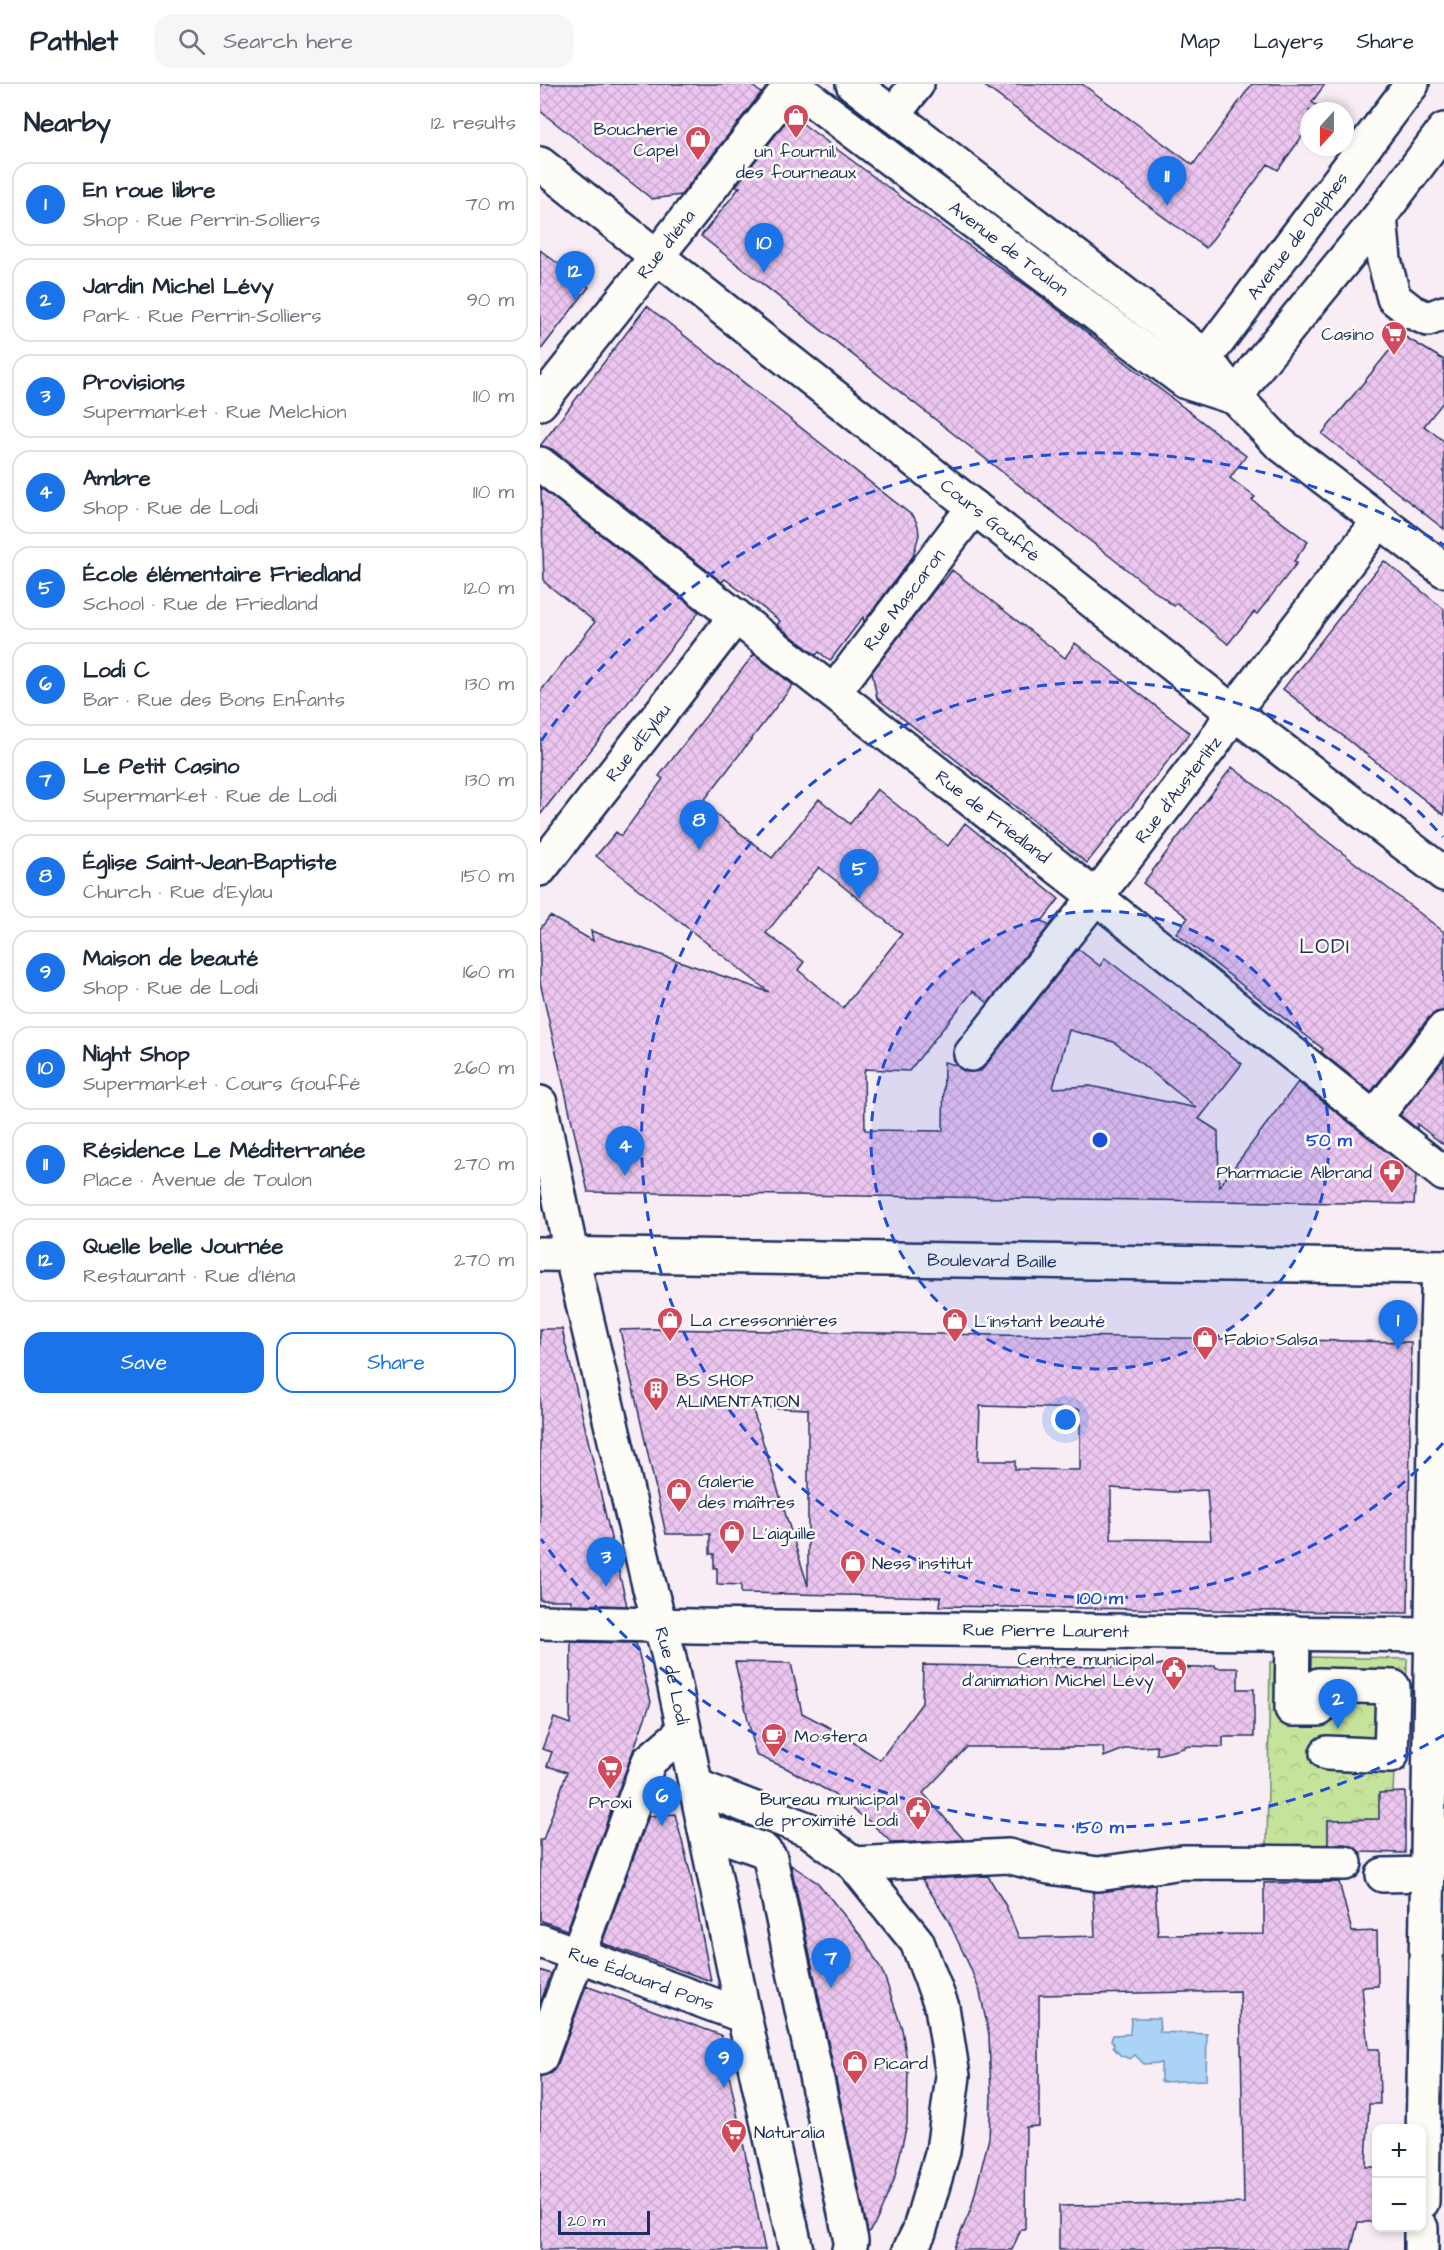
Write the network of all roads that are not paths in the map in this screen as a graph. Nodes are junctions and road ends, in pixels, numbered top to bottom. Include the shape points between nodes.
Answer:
1 (792, 84) edge
2 (853, 84) edge
3 (917, 84) edge
4 (1412, 84) edge
5 (893, 115) junction
6 (1440, 142) edge
7 (540, 164) edge
8 (1380, 216) junction
9 (657, 256) junction
10 (1444, 314) edge
11 (1201, 353) junction
12 (1236, 398) junction
13 (540, 403) edge
14 (540, 464) edge
15 (974, 507) junction
16 (1379, 521) junction
17 (1444, 570) edge
18 (736, 616) junction
19 (834, 692) junction
20 (1233, 712) junction
21 (540, 868) edge
22 (1444, 874) edge
23 (1096, 897) junction
24 (1444, 1029) edge
25 (971, 1054) dead end
26 (540, 1103) edge
27 (1375, 1117) junction
28 (1444, 1174) edge
29 (555, 1253) edge
30 (1442, 1267) edge
31 (540, 1622) edge
32 (660, 1626) junction
33 (1293, 1632) junction
34 (1431, 1635) junction
35 (683, 1731) junction
36 (1328, 1753) dead end
37 (696, 1786) junction
38 (1436, 1802) edge
39 (705, 1830) junction
40 (1345, 1863) dead end
41 (854, 1864) junction
42 (1427, 1874) junction
43 (1383, 1875) dead end
44 (540, 1941) edge
45 (576, 1954) junction
46 (744, 2016) junction
47 (540, 2058) edge
48 (1422, 2178) edge
49 (1421, 2232) edge
50 (796, 2250) edge
51 (849, 2250) edge
52 (910, 2250) edge
53 (1421, 2250) edge

1 - 9 street, Rue d'Iéna
1 - 12 street, Avenue de Toulon via 1186,382
2 - 5 street, Avenue de Toulon
3 - 5 street
4 - 11 street, Avenue de Delphes via 1215,345
5 - 11 street, Avenue de Toulon
6 - 8 street
7 - 9 street, Cours Gouffé
8 - 10 street via 1384,260 1394,298 1428,319
8 - 12 street
9 - 13 street, Rue d'Iéna
9 - 15 street, Cours Gouffé
11 - 12 street, Avenue de Toulon
12 - 16 street, Avenue de Toulon via 1279,443
14 - 18 street, Rue de Friedland
15 - 19 street, Rue Mascaron
15 - 20 street, Cours Gouffé
16 - 17 street, Avenue de Toulon
16 - 20 street, Rue d'Austerlitz
18 - 19 street, Rue de Friedland
18 - 21 street, Rue d'Eylau
19 - 23 street, Rue de Friedland
20 - 22 street, Cours Gouffé
20 - 23 street, Rue d'Austerlitz
23 - 25 street, Rue d'Austerlitz
23 - 27 street, Rue de Friedland
24 - 27 street
26 - 29 street, Rue de Lodi
27 - 28 street, Rue de Friedland
29 - 30 street, Boulevard Baille
29 - 32 street, Rue de Lodi
30 - 34 street
31 - 32 street, Rue Pierre Laurent
32 - 33 street, Rue Pierre Laurent
32 - 35 street, Rue de Lodi
33 - 34 street, Rue Pierre Laurent
33 - 36 street via 1292,1709 1319,1709 1319,1685 1394,1687 1391,1756
34 - 38 street
35 - 37 street, Rue de Lodi
35 - 45 street via 649,1761
37 - 39 street, Rue de Lodi
37 - 41 street via 809,1830
38 - 42 street
39 - 46 street, Rue de Lodi
39 - 51 street via 763,1851 770,1858
40 - 41 street via 1183,1862 1098,1874 1008,1856
41 - 52 street via 917,1942 942,2007 953,2076 943,2151
42 - 43 street
42 - 48 street
44 - 45 street, Rue Édouard Pons
45 - 46 street, Rue Édouard Pons
45 - 47 street
46 - 50 street, Rue de Lodi
49 - 53 street

